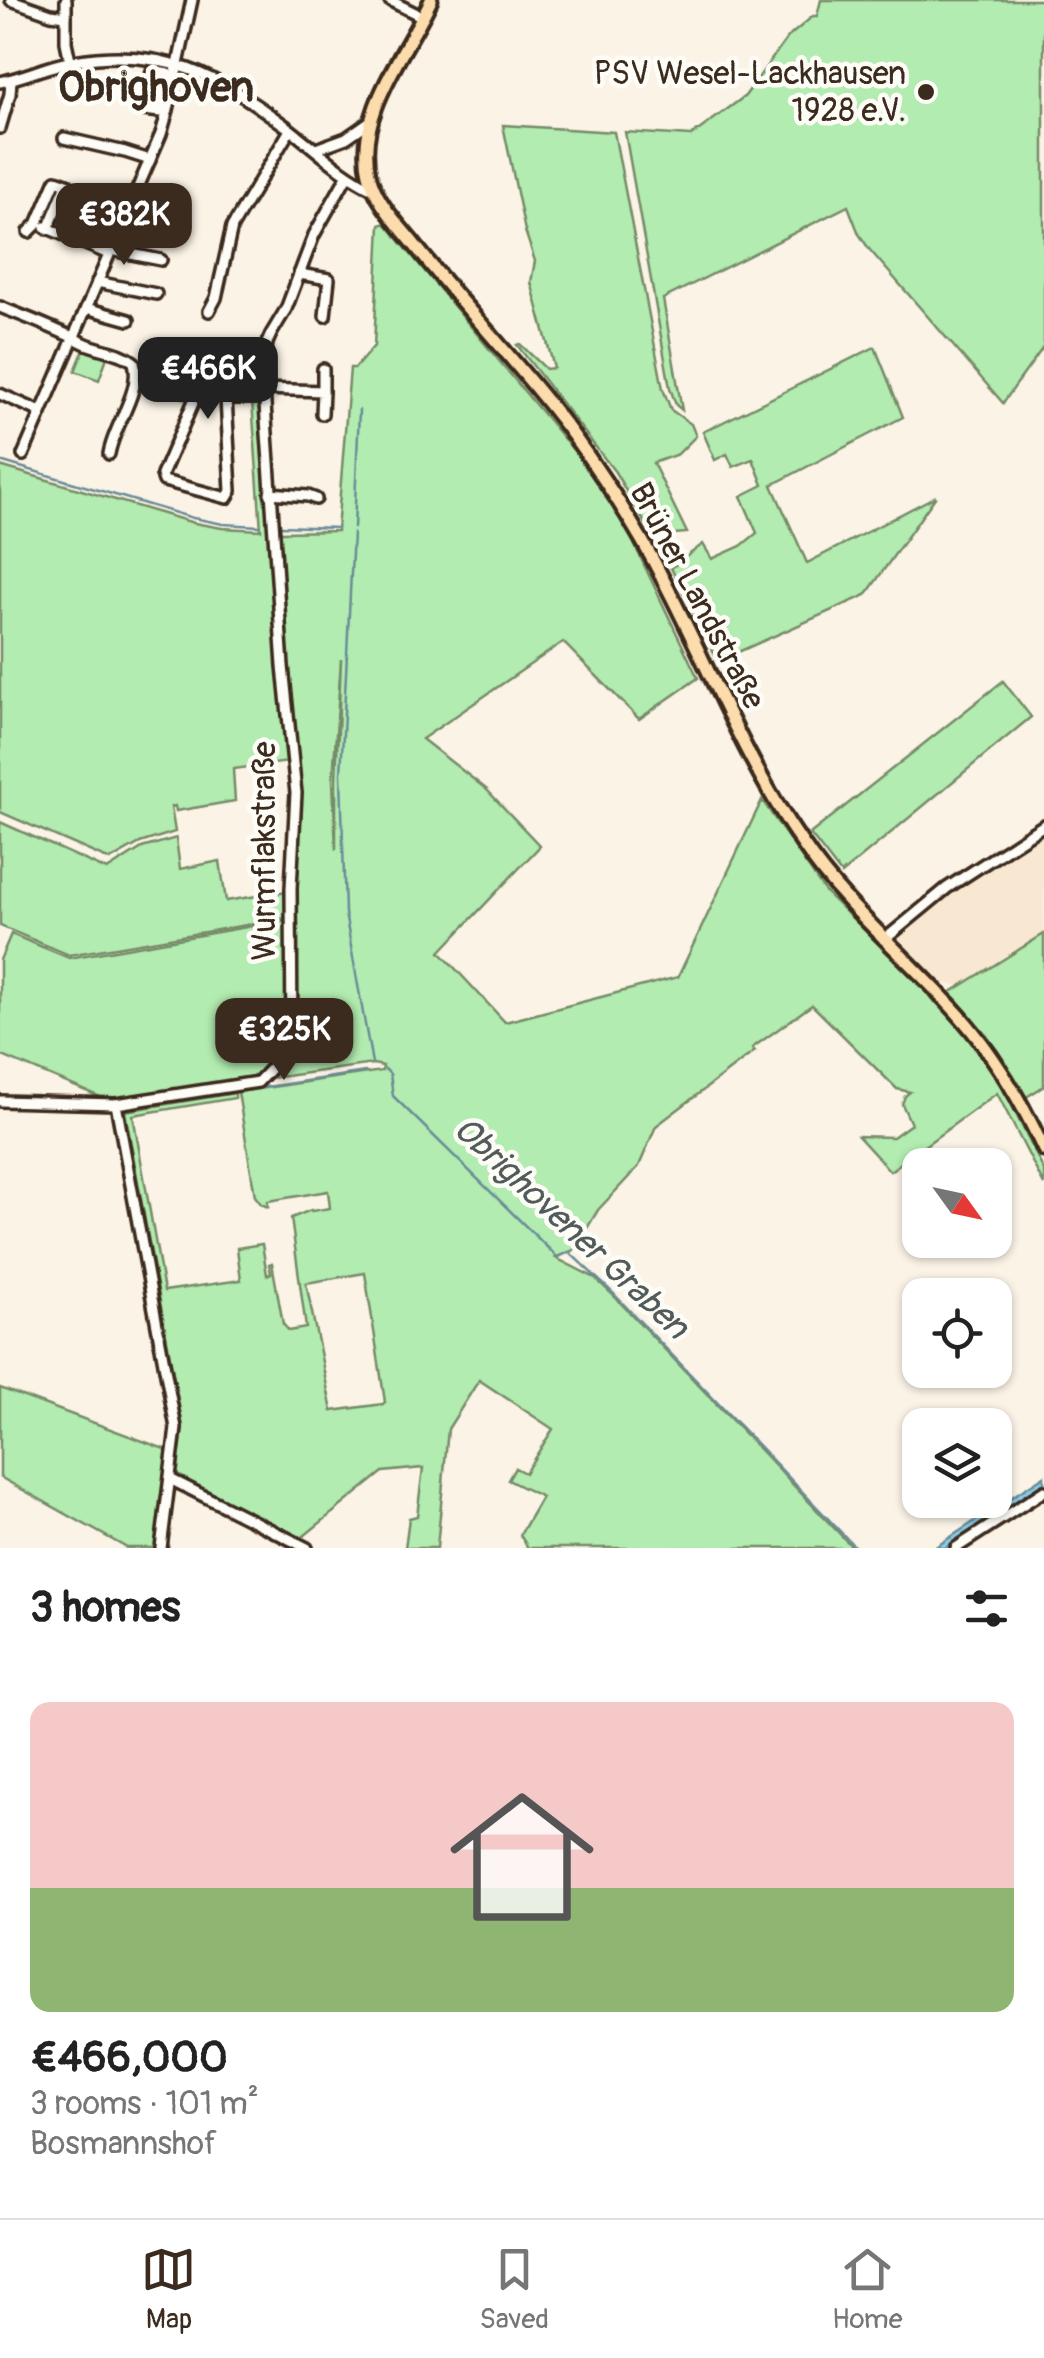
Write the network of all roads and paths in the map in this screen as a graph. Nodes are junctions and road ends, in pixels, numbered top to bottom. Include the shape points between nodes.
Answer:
1 (10, 0) edge
2 (66, 0) edge
3 (192, 0) edge
4 (431, 0) edge
5 (392, 2) edge
6 (66, 16) junction
7 (423, 17) junction
8 (70, 61) junction
9 (178, 64) junction
10 (168, 74) joint
11 (5, 81) edge
12 (370, 122) junction
13 (0, 128) edge
14 (290, 130) junction
15 (64, 138) dead end
16 (316, 148) junction
17 (150, 160) junction
18 (369, 173) junction
19 (347, 176) junction
20 (375, 190) junction
21 (97, 200) dead end
22 (124, 218) junction
23 (168, 226) dead end
24 (38, 228) dead end
25 (80, 242) junction
26 (110, 252) junction
27 (161, 260) dead end
28 (299, 274) junction
29 (97, 282) junction
30 (156, 294) dead end
31 (0, 307) edge
32 (86, 308) junction
33 (210, 311) dead end
34 (324, 316) dead end
35 (129, 320) dead end
36 (74, 336) junction
37 (324, 368) dead end
38 (137, 372) junction
39 (323, 390) junction
40 (264, 393) junction
41 (0, 394) edge
42 (42, 412) junction
43 (322, 414) dead end
44 (109, 454) dead end
45 (23, 455) dead end
46 (270, 493) junction
47 (316, 499) dead end
48 (1044, 824) edge
49 (884, 940) junction
50 (0, 1101) edge
51 (116, 1104) junction
52 (1044, 1150) edge
53 (170, 1478) junction
54 (1044, 1490) edge
55 (161, 1548) edge
56 (307, 1548) edge
57 (956, 1548) edge

1 - 6 street
2 - 6 street
3 - 9 street
4 - 7 main road, Brüner Landstraße
5 - 7 street
6 - 8 street
7 - 12 main road, Brüner Landstraße
8 - 9 street via 117,57
8 - 11 street
9 - 14 street via 222,83
9 - 17 street
10 - 10 street via 152,71 144,110 160,112
11 - 13 street via 10,94
12 - 16 street
12 - 18 main road, Brüner Landstraße
14 - 16 street
14 - 33 street via 232,227
15 - 17 street
16 - 19 street
17 - 22 street
18 - 19 street
18 - 20 main road, Brüner Landstraße
19 - 20 street
19 - 28 street, Wurmflakstraße
20 - 49 main road, Brüner Landstraße via 602,476 656,565 778,808 824,874
21 - 25 street
22 - 23 street
22 - 26 street
24 - 25 street
25 - 26 street
26 - 27 street
26 - 29 street
28 - 34 street via 328,279
28 - 40 street, Wurmflakstraße via 267,344
29 - 30 street
29 - 32 street
31 - 36 street
32 - 35 street
32 - 36 street
36 - 38 street via 126,356
36 - 42 street
37 - 39 street
38 - 40 street via 196,396 164,481 228,498 226,398
38 - 44 street
39 - 40 street
39 - 43 street
40 - 46 street, Wurmflakstraße
41 - 42 street
42 - 45 street
46 - 47 street
46 - 51 street, Wurmflakstraße via 296,793 292,1042 258,1082
48 - 49 street via 947,888
49 - 52 main road, Brüner Landstraße via 982,1043
50 - 51 street, Wurmflakstraße
51 - 53 street via 176,1428
53 - 55 street
53 - 56 street
54 - 57 street

